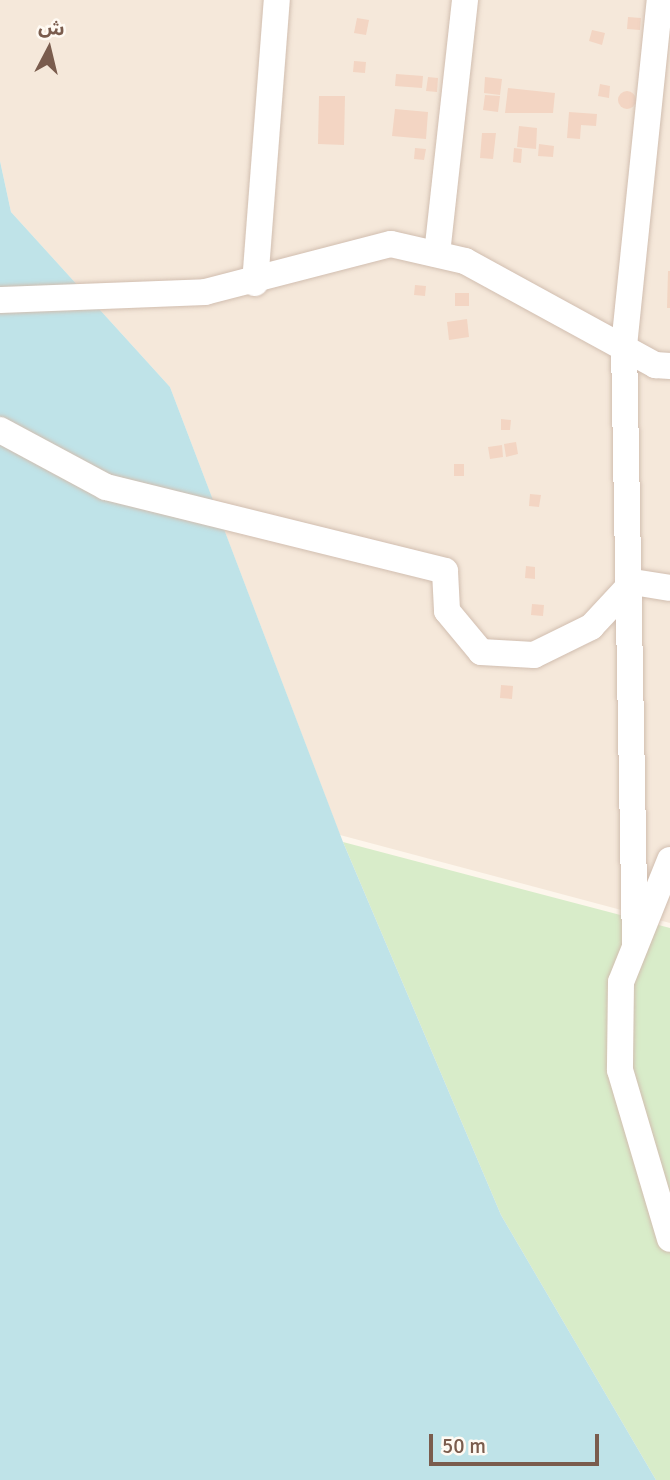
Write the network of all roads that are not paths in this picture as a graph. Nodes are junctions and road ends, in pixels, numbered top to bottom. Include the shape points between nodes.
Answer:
1 (277, 0) edge
2 (465, 0) edge
3 (660, 0) edge
4 (437, 254) junction
5 (255, 283) junction
6 (0, 300) edge
7 (624, 346) junction
8 (670, 366) edge
9 (0, 430) edge
10 (633, 582) junction
11 (670, 588) edge
12 (670, 860) edge
13 (635, 945) junction
14 (670, 1239) edge

1 - 5 street
2 - 4 street
3 - 7 street
4 - 5 street via 391,244
4 - 7 street via 465,261
5 - 6 street via 98,300
7 - 8 street
7 - 10 street
9 - 10 street via 106,487 445,571 447,611 481,652 534,655 591,627
10 - 11 street
10 - 13 street
12 - 13 street
13 - 14 street via 621,982 620,1070

